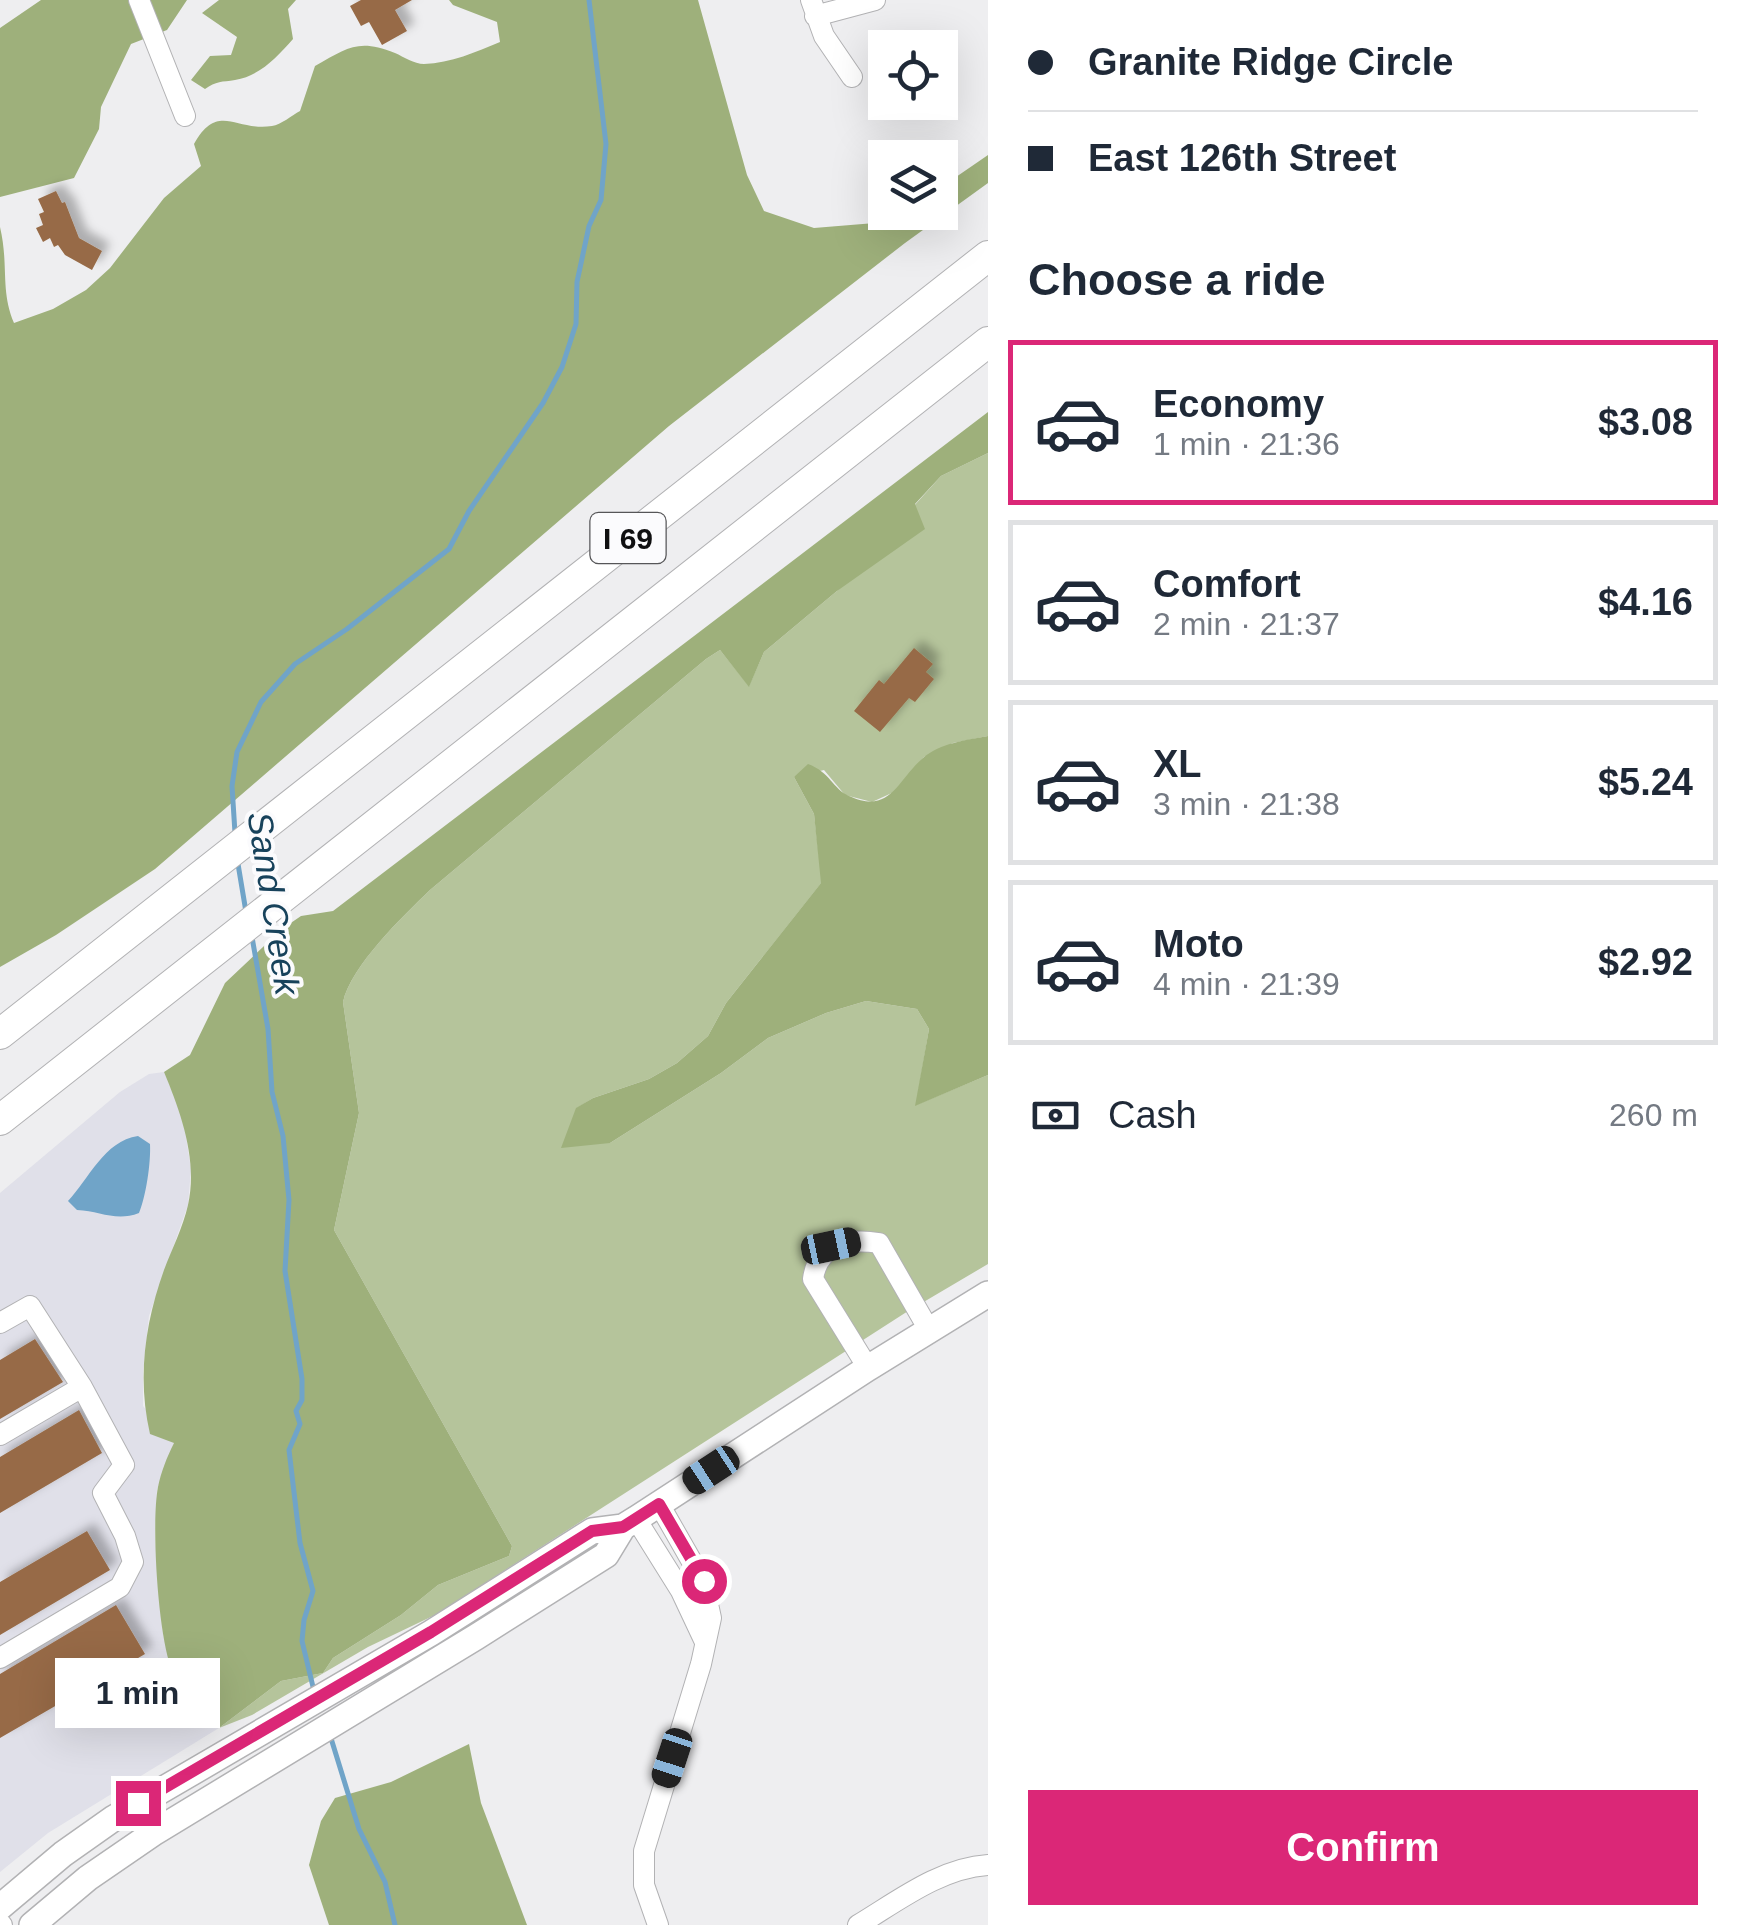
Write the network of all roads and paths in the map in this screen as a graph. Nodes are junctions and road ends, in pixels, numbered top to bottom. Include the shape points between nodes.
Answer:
1 (139, 0) edge
2 (875, 0) edge
3 (813, 8) edge
4 (852, 77) dead end
5 (185, 116) dead end
6 (988, 256) edge
7 (988, 342) edge
8 (0, 1034) edge
9 (0, 1120) edge
10 (988, 1294) edge
11 (0, 1323) edge
12 (929, 1330) junction
13 (868, 1368) junction
14 (82, 1388) junction
15 (0, 1435) edge
16 (659, 1504) junction
17 (629, 1523) junction
18 (705, 1642) junction
19 (0, 1658) edge
20 (988, 1865) edge
21 (0, 1907) edge
22 (858, 1924) edge
23 (32, 1925) edge
24 (658, 1925) edge

1 - 5 street
2 - 3 street
3 - 4 street
6 - 8 highway, I 69
7 - 9 highway, I 69
10 - 12 main road
11 - 14 street via 30,1306
12 - 13 main road
12 - 13 street via 878,1244 831,1246 813,1278
13 - 16 main road
14 - 15 street
14 - 19 street via 124,1464 103,1494 133,1562 120,1587
16 - 17 main road
16 - 18 street via 704,1581 711,1618
17 - 18 street via 681,1592
17 - 21 main road via 592,1531 114,1818
17 - 23 main road via 606,1555 120,1855
18 - 24 street via 644,1851 644,1885
20 - 22 street via 940,1878

